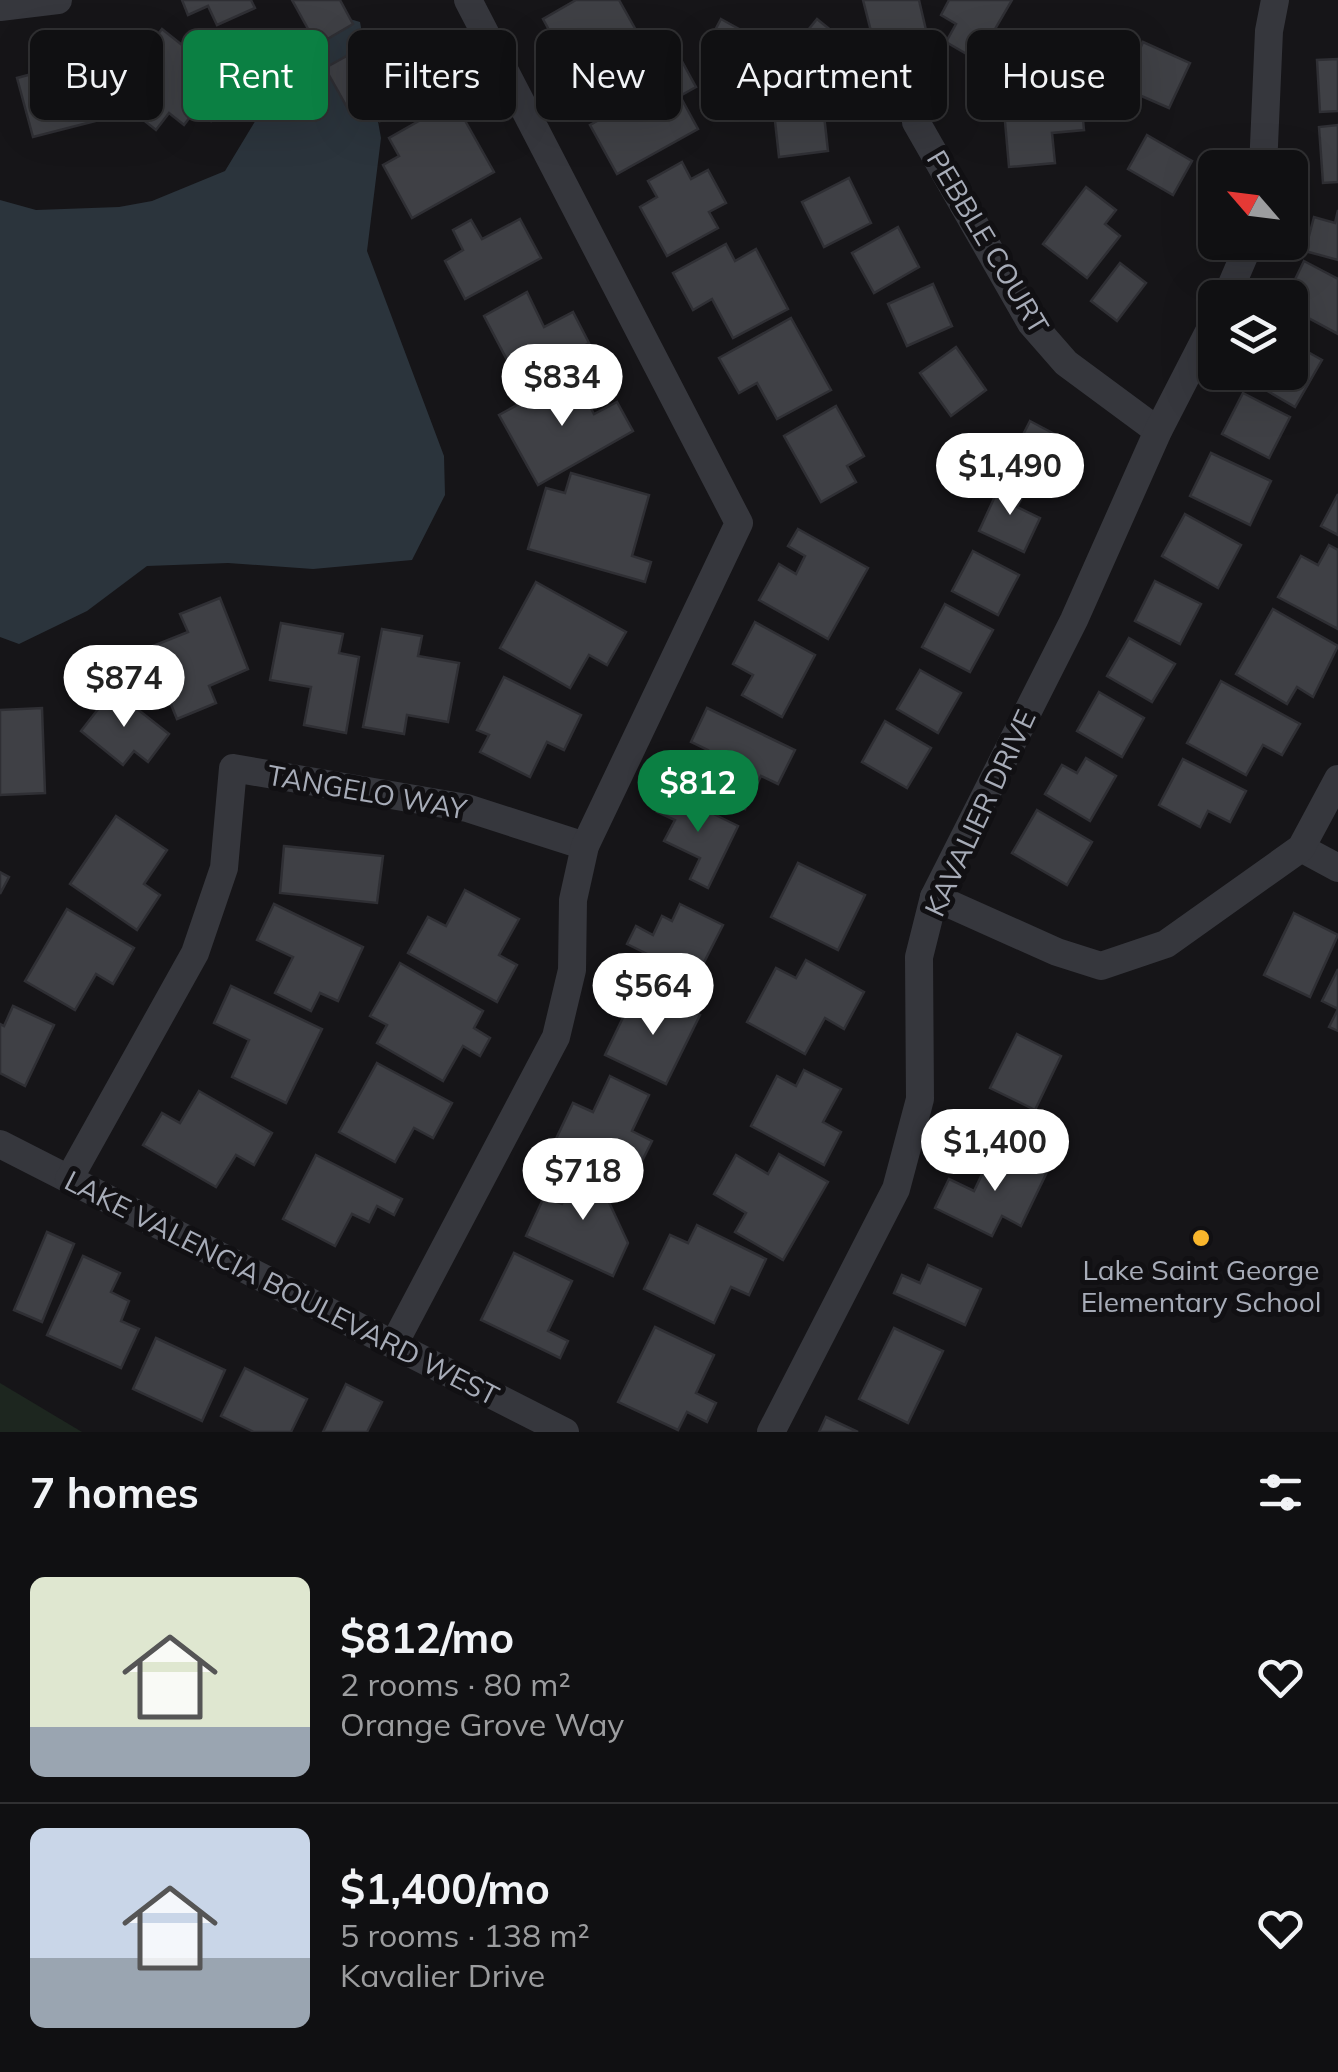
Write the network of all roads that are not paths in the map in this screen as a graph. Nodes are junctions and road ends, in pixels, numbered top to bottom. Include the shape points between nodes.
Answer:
1 (58, 0) edge
2 (468, 0) edge
3 (1275, 0) edge
4 (0, 6) edge
5 (916, 122) dead end
6 (1264, 150) edge
7 (1198, 353) edge
8 (1158, 431) junction
9 (1338, 779) edge
10 (585, 846) junction
11 (1301, 848) junction
12 (1338, 868) edge
13 (934, 897) junction
14 (0, 1144) edge
15 (69, 1179) junction
16 (394, 1344) junction
17 (565, 1432) edge
18 (770, 1432) edge

1 - 4 street
2 - 10 street via 739,524
3 - 6 street
5 - 8 street, PEBBLE COURT via 1031,323 1066,363
7 - 8 street, KAVALIER DRIVE
8 - 13 street, KAVALIER DRIVE via 1074,620
9 - 11 street
10 - 15 street, TANGELO WAY via 466,808 234,768 224,868 195,953
10 - 16 street via 574,900 572,970 556,1036
11 - 12 street
11 - 13 street via 1166,944 1102,966
13 - 18 street, KAVALIER DRIVE via 919,957 920,1099 896,1189
14 - 15 street, LAKE VALENCIA BOULEVARD WEST
15 - 16 street, LAKE VALENCIA BOULEVARD WEST
16 - 17 street, LAKE VALENCIA BOULEVARD WEST

